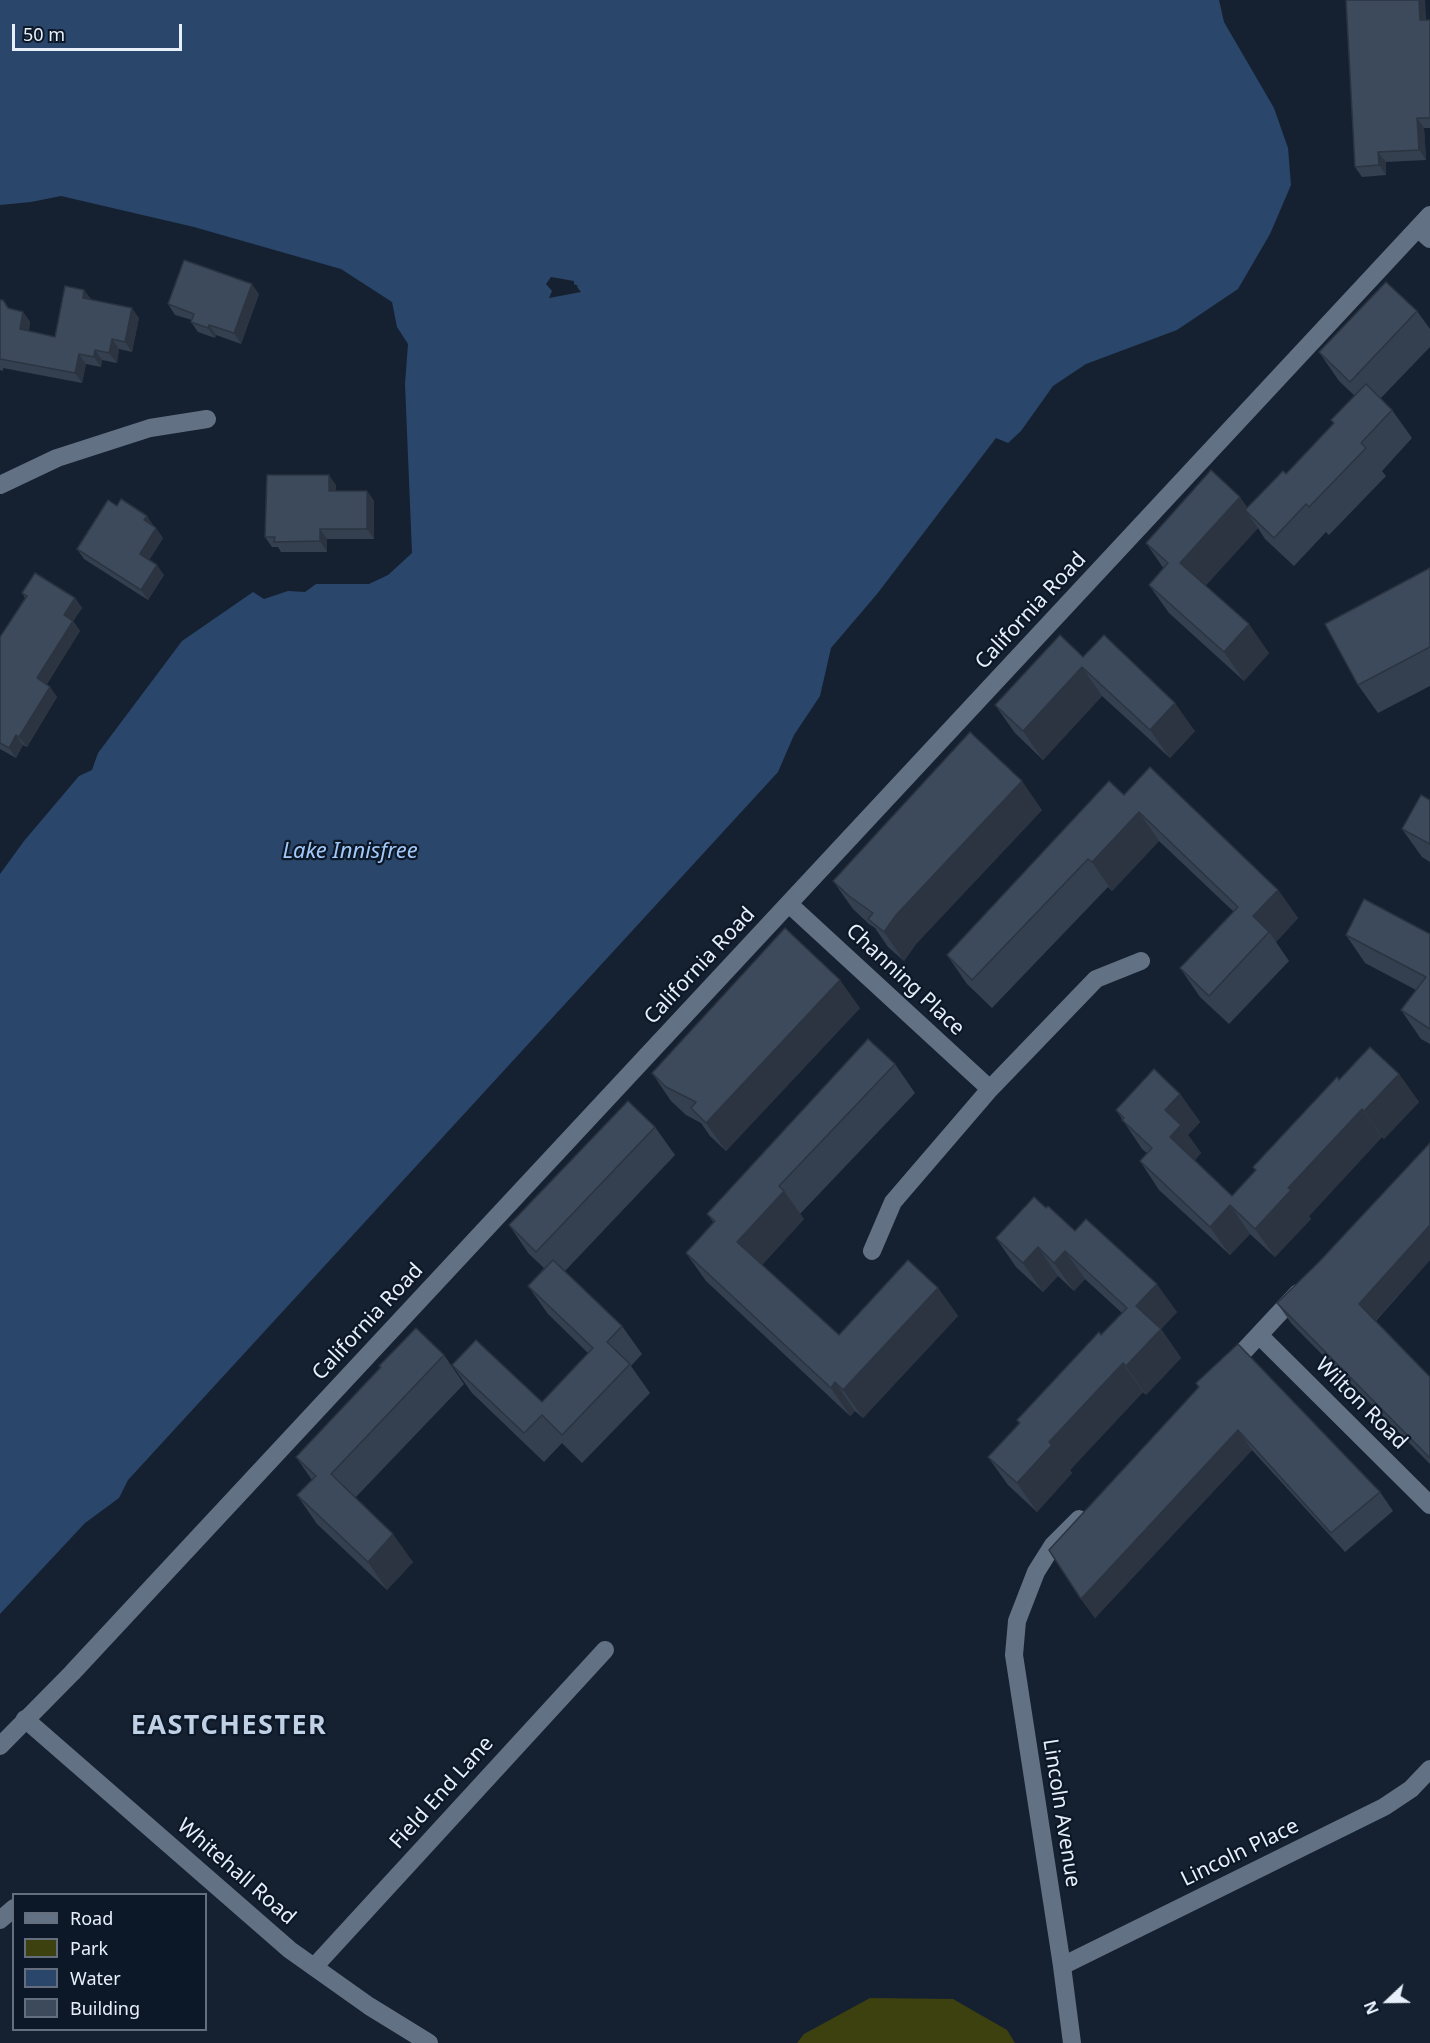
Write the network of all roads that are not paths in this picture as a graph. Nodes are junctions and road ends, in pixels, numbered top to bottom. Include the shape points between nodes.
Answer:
1 (1426, 228) edge
2 (207, 419) dead end
3 (0, 485) edge
4 (789, 904) junction
5 (1142, 961) dead end
6 (990, 1089) junction
7 (872, 1251) dead end
8 (1306, 1285) edge
9 (1260, 1336) junction
10 (1218, 1378) edge
11 (1095, 1503) edge
12 (1430, 1505) edge
13 (605, 1650) dead end
14 (25, 1719) junction
15 (0, 1746) edge
16 (1430, 1769) edge
17 (12, 1910) edge
18 (0, 1920) edge
19 (314, 1966) junction
20 (1062, 1966) junction
21 (429, 2043) edge
22 (1072, 2043) edge

1 - 4 street, California Road
2 - 3 street via 150,428 57,458
4 - 6 street, Channing Place
4 - 14 street, California Road
5 - 6 street via 1096,979
6 - 7 street via 893,1202
8 - 9 street
9 - 10 street
9 - 12 street, Wilton Road
11 - 20 street, Lincoln Avenue via 1053,1545 1036,1572 1017,1621 1014,1655
13 - 19 street, Field End Lane
14 - 15 street, California Road
14 - 19 street, Whitehall Road via 290,1950
16 - 20 street, Lincoln Place via 1384,1807
17 - 18 street
19 - 21 street, Whitehall Road
20 - 22 street, Lincoln Avenue

